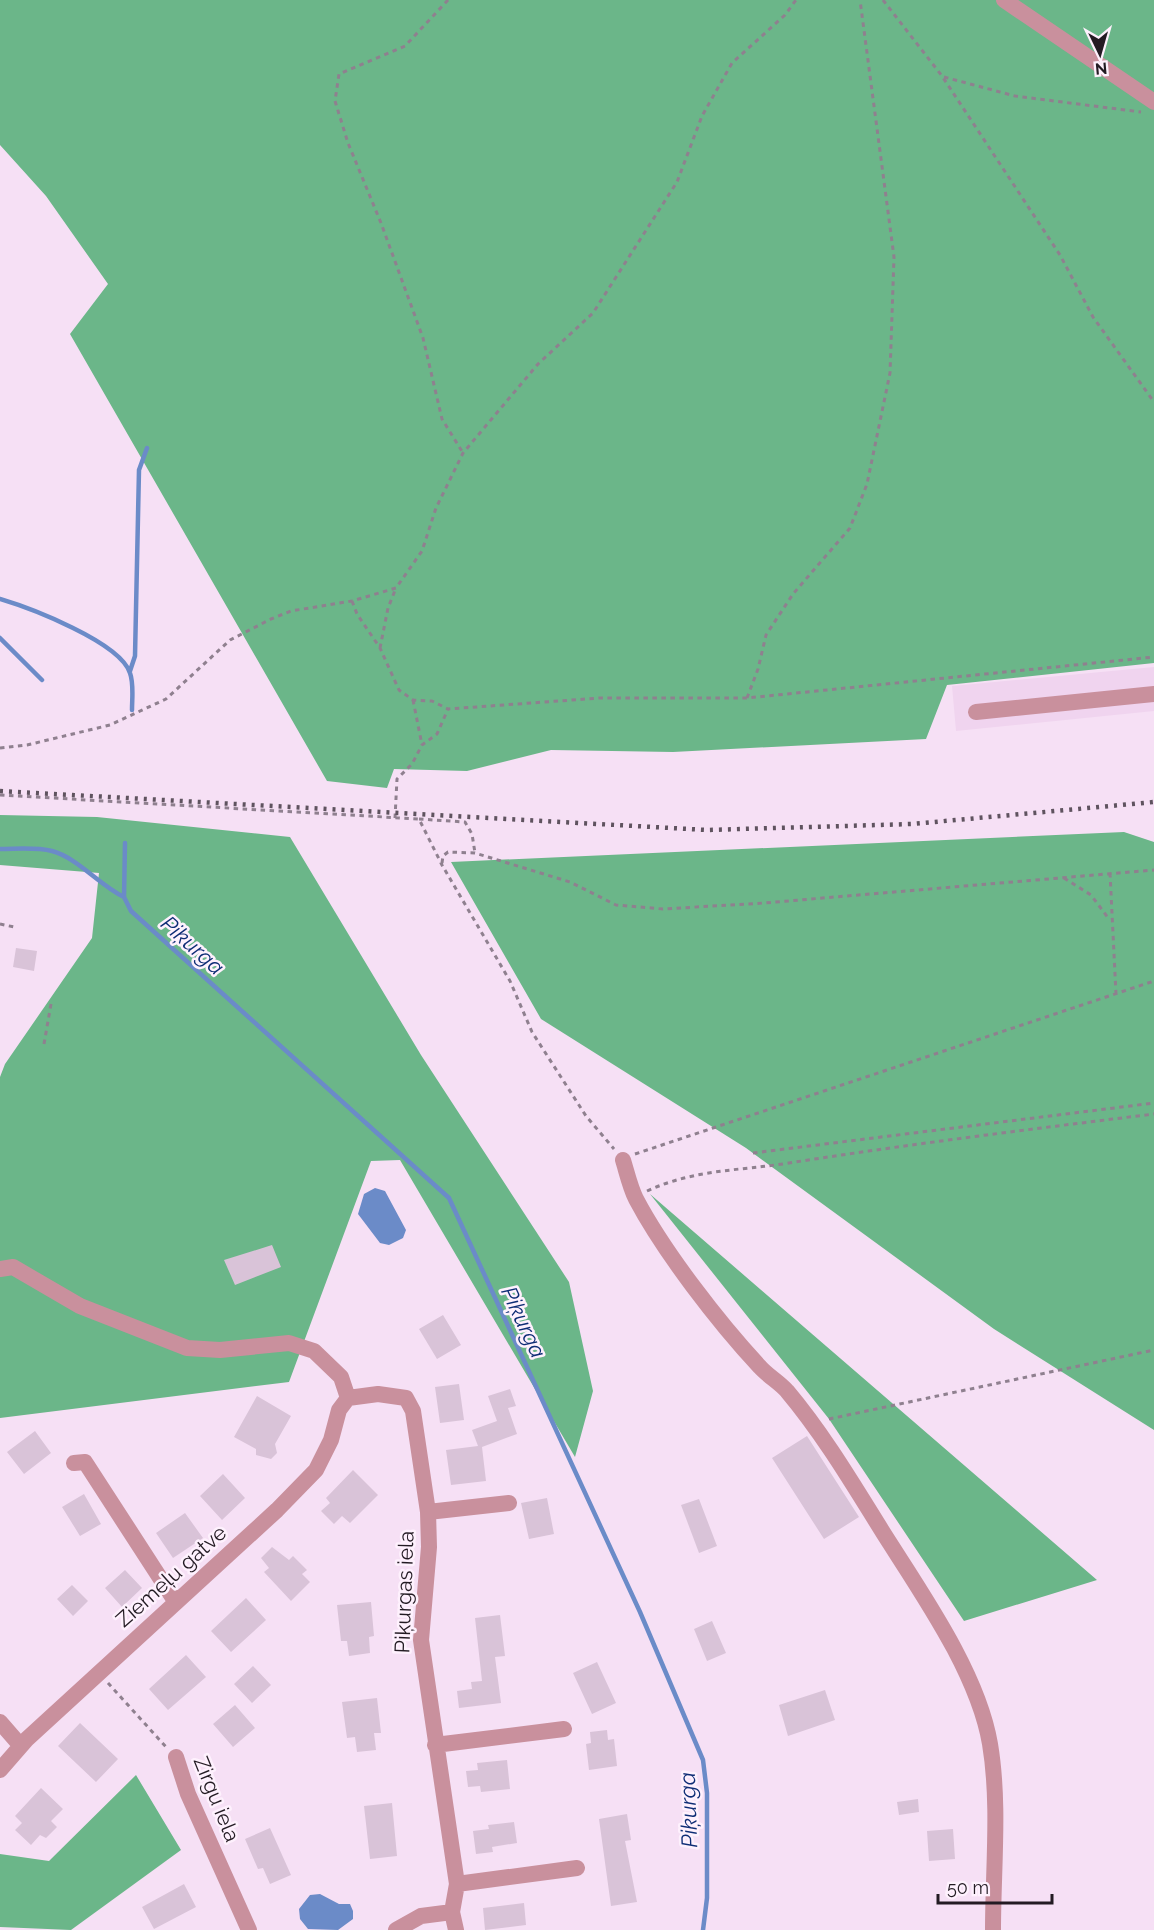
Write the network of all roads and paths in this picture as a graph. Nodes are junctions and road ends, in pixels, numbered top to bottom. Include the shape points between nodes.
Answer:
1 (448, 0) edge
2 (796, 0) edge
3 (860, 0) edge
4 (883, 0) edge
5 (1004, 0) edge
6 (942, 76) junction
7 (1148, 107) edge
8 (1154, 402) edge
9 (463, 453) junction
10 (396, 588) junction
11 (352, 600) junction
12 (380, 648) junction
13 (1154, 657) edge
14 (1154, 694) edge
15 (747, 698) junction
16 (413, 700) junction
17 (448, 709) junction
18 (976, 712) dead end
19 (422, 745) junction
20 (0, 748) edge
21 (0, 795) edge
22 (395, 818) junction
23 (419, 819) junction
24 (475, 853) junction
25 (442, 865) junction
26 (1154, 870) edge
27 (1110, 873) junction
28 (1064, 878) junction
29 (1110, 921) junction
30 (0, 924) edge
31 (15, 927) dead end
32 (1154, 981) edge
33 (1116, 994) junction
34 (51, 1004) dead end
35 (44, 1044) dead end
36 (1154, 1103) edge
37 (1154, 1114) edge
38 (753, 1153) dead end
39 (623, 1160) junction
40 (635, 1197) junction
41 (0, 1269) edge
42 (1154, 1350) edge
43 (348, 1398) junction
44 (829, 1419) dead end
45 (74, 1463) dead end
46 (509, 1503) dead end
47 (428, 1512) junction
48 (175, 1602) junction
49 (98, 1673) junction
50 (0, 1722) edge
51 (564, 1729) dead end
52 (20, 1745) junction
53 (435, 1745) junction
54 (176, 1757) joint
55 (0, 1770) edge
56 (577, 1868) dead end
57 (457, 1884) junction
58 (452, 1912) junction
59 (249, 1930) edge
60 (396, 1930) edge
61 (456, 1930) edge
62 (993, 1930) edge

1 - 9 path via 405,46 339,74 335,101 423,338 442,419
2 - 9 path via 732,63 702,116 677,182 593,313 538,364
3 - 15 path via 894,257 890,373 867,484 850,528 793,594 766,635
4 - 6 path
5 - 7 street
6 - 7 path via 1015,96
6 - 8 path via 1060,255 1093,317
9 - 10 path via 436,508 422,551
10 - 11 path
10 - 12 path
11 - 12 path
11 - 20 path via 291,610 230,640 166,699 110,725
12 - 16 path via 399,690
13 - 15 path
14 - 18 street
15 - 17 path via 600,698
16 - 17 path via 432,701
16 - 19 path
17 - 19 path via 437,734
19 - 22 path via 412,764 397,779
21 - 22 path
22 - 23 path
23 - 24 path via 465,822
23 - 25 path
24 - 25 path via 448,852
24 - 28 path via 570,882 616,905 663,909
25 - 39 path via 510,981 532,1032 586,1116
26 - 27 path
27 - 28 path
27 - 29 path
28 - 29 path via 1091,895
29 - 33 path
30 - 31 path
32 - 33 path
33 - 39 path via 653,1146
34 - 35 path
36 - 38 path
37 - 40 path via 700,1173
39 - 40 street
40 - 62 street via 682,1270 732,1335 786,1390 846,1473 955,1650 979,1705 990,1744
41 - 43 street via 14,1267 80,1306 188,1348 220,1350 289,1343 314,1351 341,1377
42 - 44 path
43 - 47 street, Piķurgas iela via 378,1394 406,1398 413,1411
43 - 48 street, Ziemeļu gatve via 339,1410 331,1440 316,1470
45 - 48 street via 85,1462
46 - 47 street, Piķurgas iela
47 - 53 street, Piķurgas iela via 421,1640
48 - 49 street, Ziemeļu gatve
49 - 52 street, Ziemeļu gatve
49 - 54 path, Zirgu iela
50 - 52 street
51 - 53 street
52 - 55 street, Ziemeļu gatve
53 - 57 street, Piķurgas iela
54 - 59 street, Zirgu iela via 188,1794
56 - 57 street
57 - 58 street, Piķurgas iela
58 - 60 street via 421,1916
58 - 61 street, Piķurgas iela

